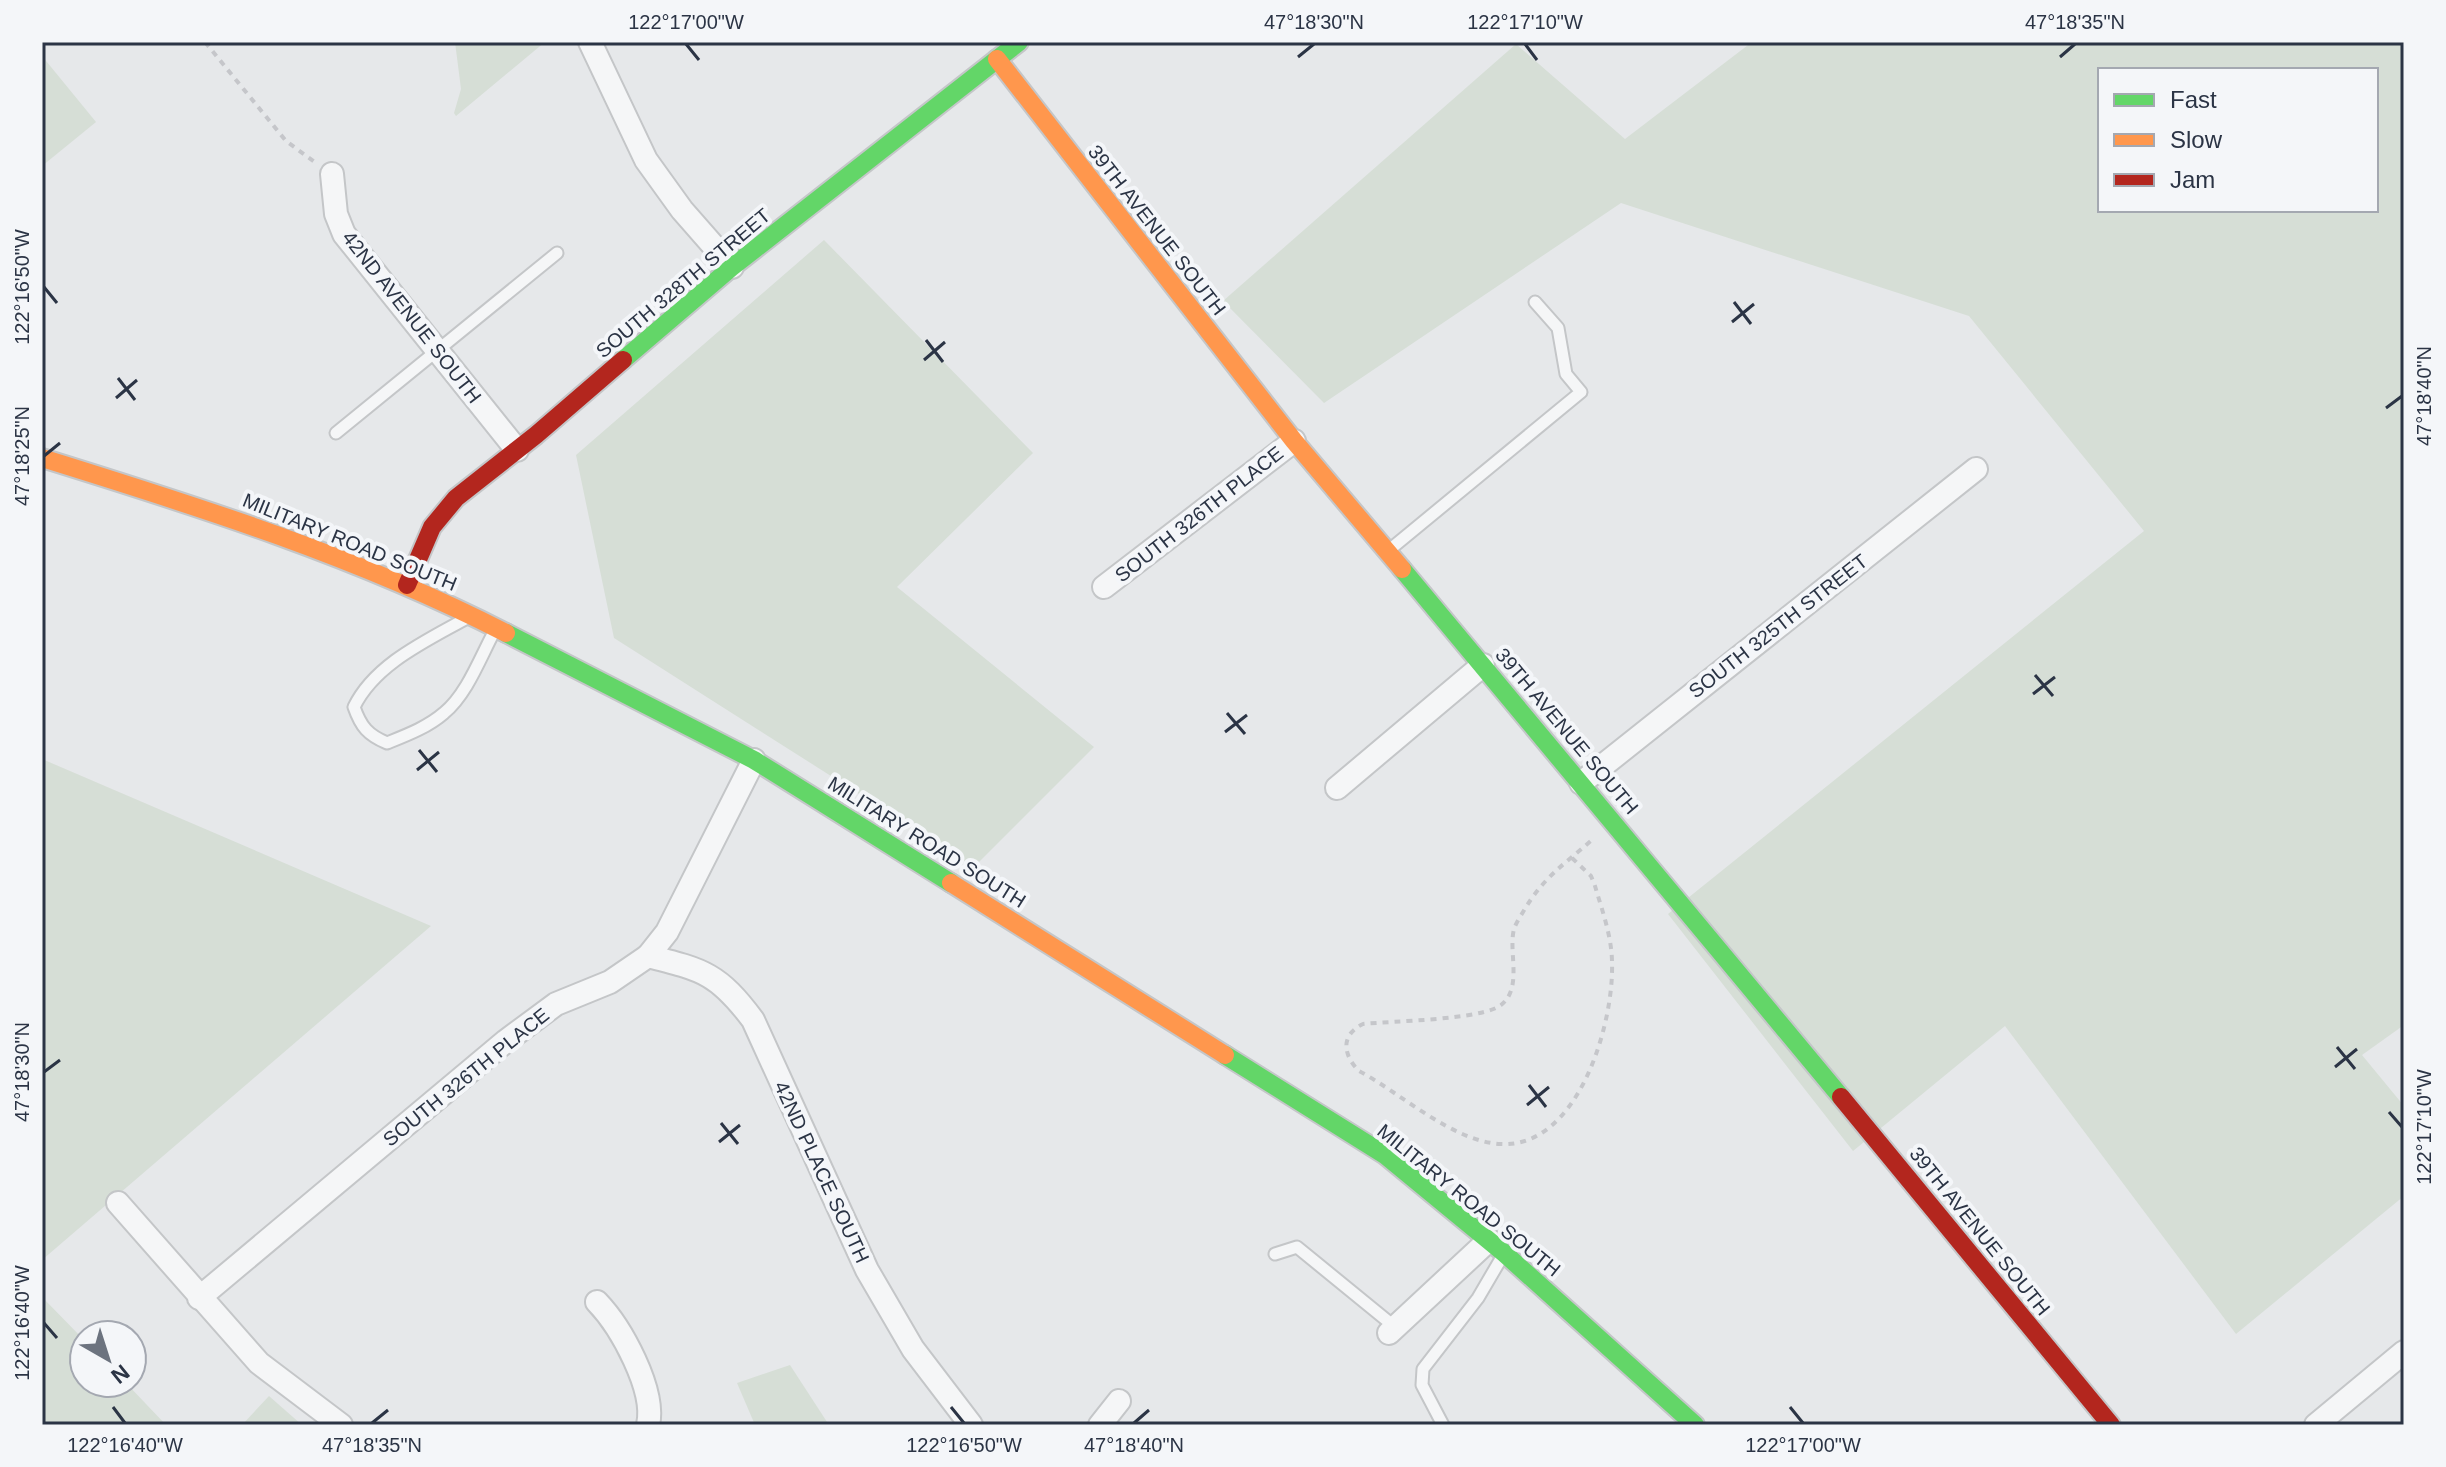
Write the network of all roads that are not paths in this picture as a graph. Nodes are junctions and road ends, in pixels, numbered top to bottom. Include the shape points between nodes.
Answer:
1 (590, 42) edge
2 (1019, 42) edge
3 (997, 59) junction
4 (332, 174) road end
5 (557, 253) dead end
6 (732, 267) junction
7 (1535, 302) dead end
8 (437, 350) junction
9 (336, 433) dead end
10 (1294, 441) junction
11 (517, 450) junction
12 (42, 458) edge
13 (1976, 469) dead end
14 (1388, 552) junction
15 (407, 585) junction
16 (1104, 587) dead end
17 (471, 615) junction
18 (496, 628) junction
19 (1483, 665) junction
20 (754, 760) junction
21 (1581, 783) junction
22 (1337, 788) dead end
23 (648, 956) junction
24 (118, 1203) dead end
25 (1496, 1247) junction
26 (1275, 1254) dead end
27 (199, 1298) junction
28 (597, 1302) dead end
29 (1392, 1330) joint
30 (2404, 1352) edge
31 (1119, 1401) dead end
32 (341, 1425) edge
33 (648, 1425) edge
34 (971, 1425) edge
35 (1100, 1425) edge
36 (1443, 1425) edge
37 (1695, 1425) edge
38 (2111, 1425) edge
39 (2316, 1425) edge

1 - 6 street via 646,160
2 - 3 street, SOUTH 328TH STREET
3 - 6 street, SOUTH 328TH STREET
3 - 10 street, 39TH AVENUE SOUTH
4 - 8 street, 42ND AVENUE SOUTH via 344,234
5 - 8 lane
6 - 11 street, SOUTH 328TH STREET
7 - 14 lane via 1558,328 1566,374 1581,392
8 - 9 lane
8 - 11 street, 42ND AVENUE SOUTH
10 - 14 street, 39TH AVENUE SOUTH
10 - 16 street, SOUTH 326TH PLACE
11 - 15 street, SOUTH 328TH STREET via 456,498 432,527
12 - 15 street, MILITARY ROAD SOUTH via 208,509
13 - 21 street, SOUTH 325TH STREET
14 - 19 street, 39TH AVENUE SOUTH
15 - 17 street, MILITARY ROAD SOUTH
17 - 18 street, MILITARY ROAD SOUTH
17 - 18 lane via 383,669 363,689 354,707 372,737 387,743 445,713
18 - 20 street, MILITARY ROAD SOUTH
19 - 21 street, 39TH AVENUE SOUTH
19 - 22 street
20 - 23 street, SOUTH 326TH PLACE via 667,932
20 - 25 street, MILITARY ROAD SOUTH via 1385,1155
21 - 38 street, 39TH AVENUE SOUTH
23 - 27 street, SOUTH 326TH PLACE via 610,982 556,1004 506,1041
23 - 34 street, 42ND PLACE SOUTH via 714,978 753,1020 867,1270 913,1349
24 - 27 street
25 - 29 street
25 - 36 lane via 1478,1298 1423,1369 1422,1385
25 - 37 street, MILITARY ROAD SOUTH
26 - 29 lane via 1297,1247
27 - 32 street via 259,1363
28 - 33 street via 612,1317 646,1388
30 - 39 street
31 - 35 street

